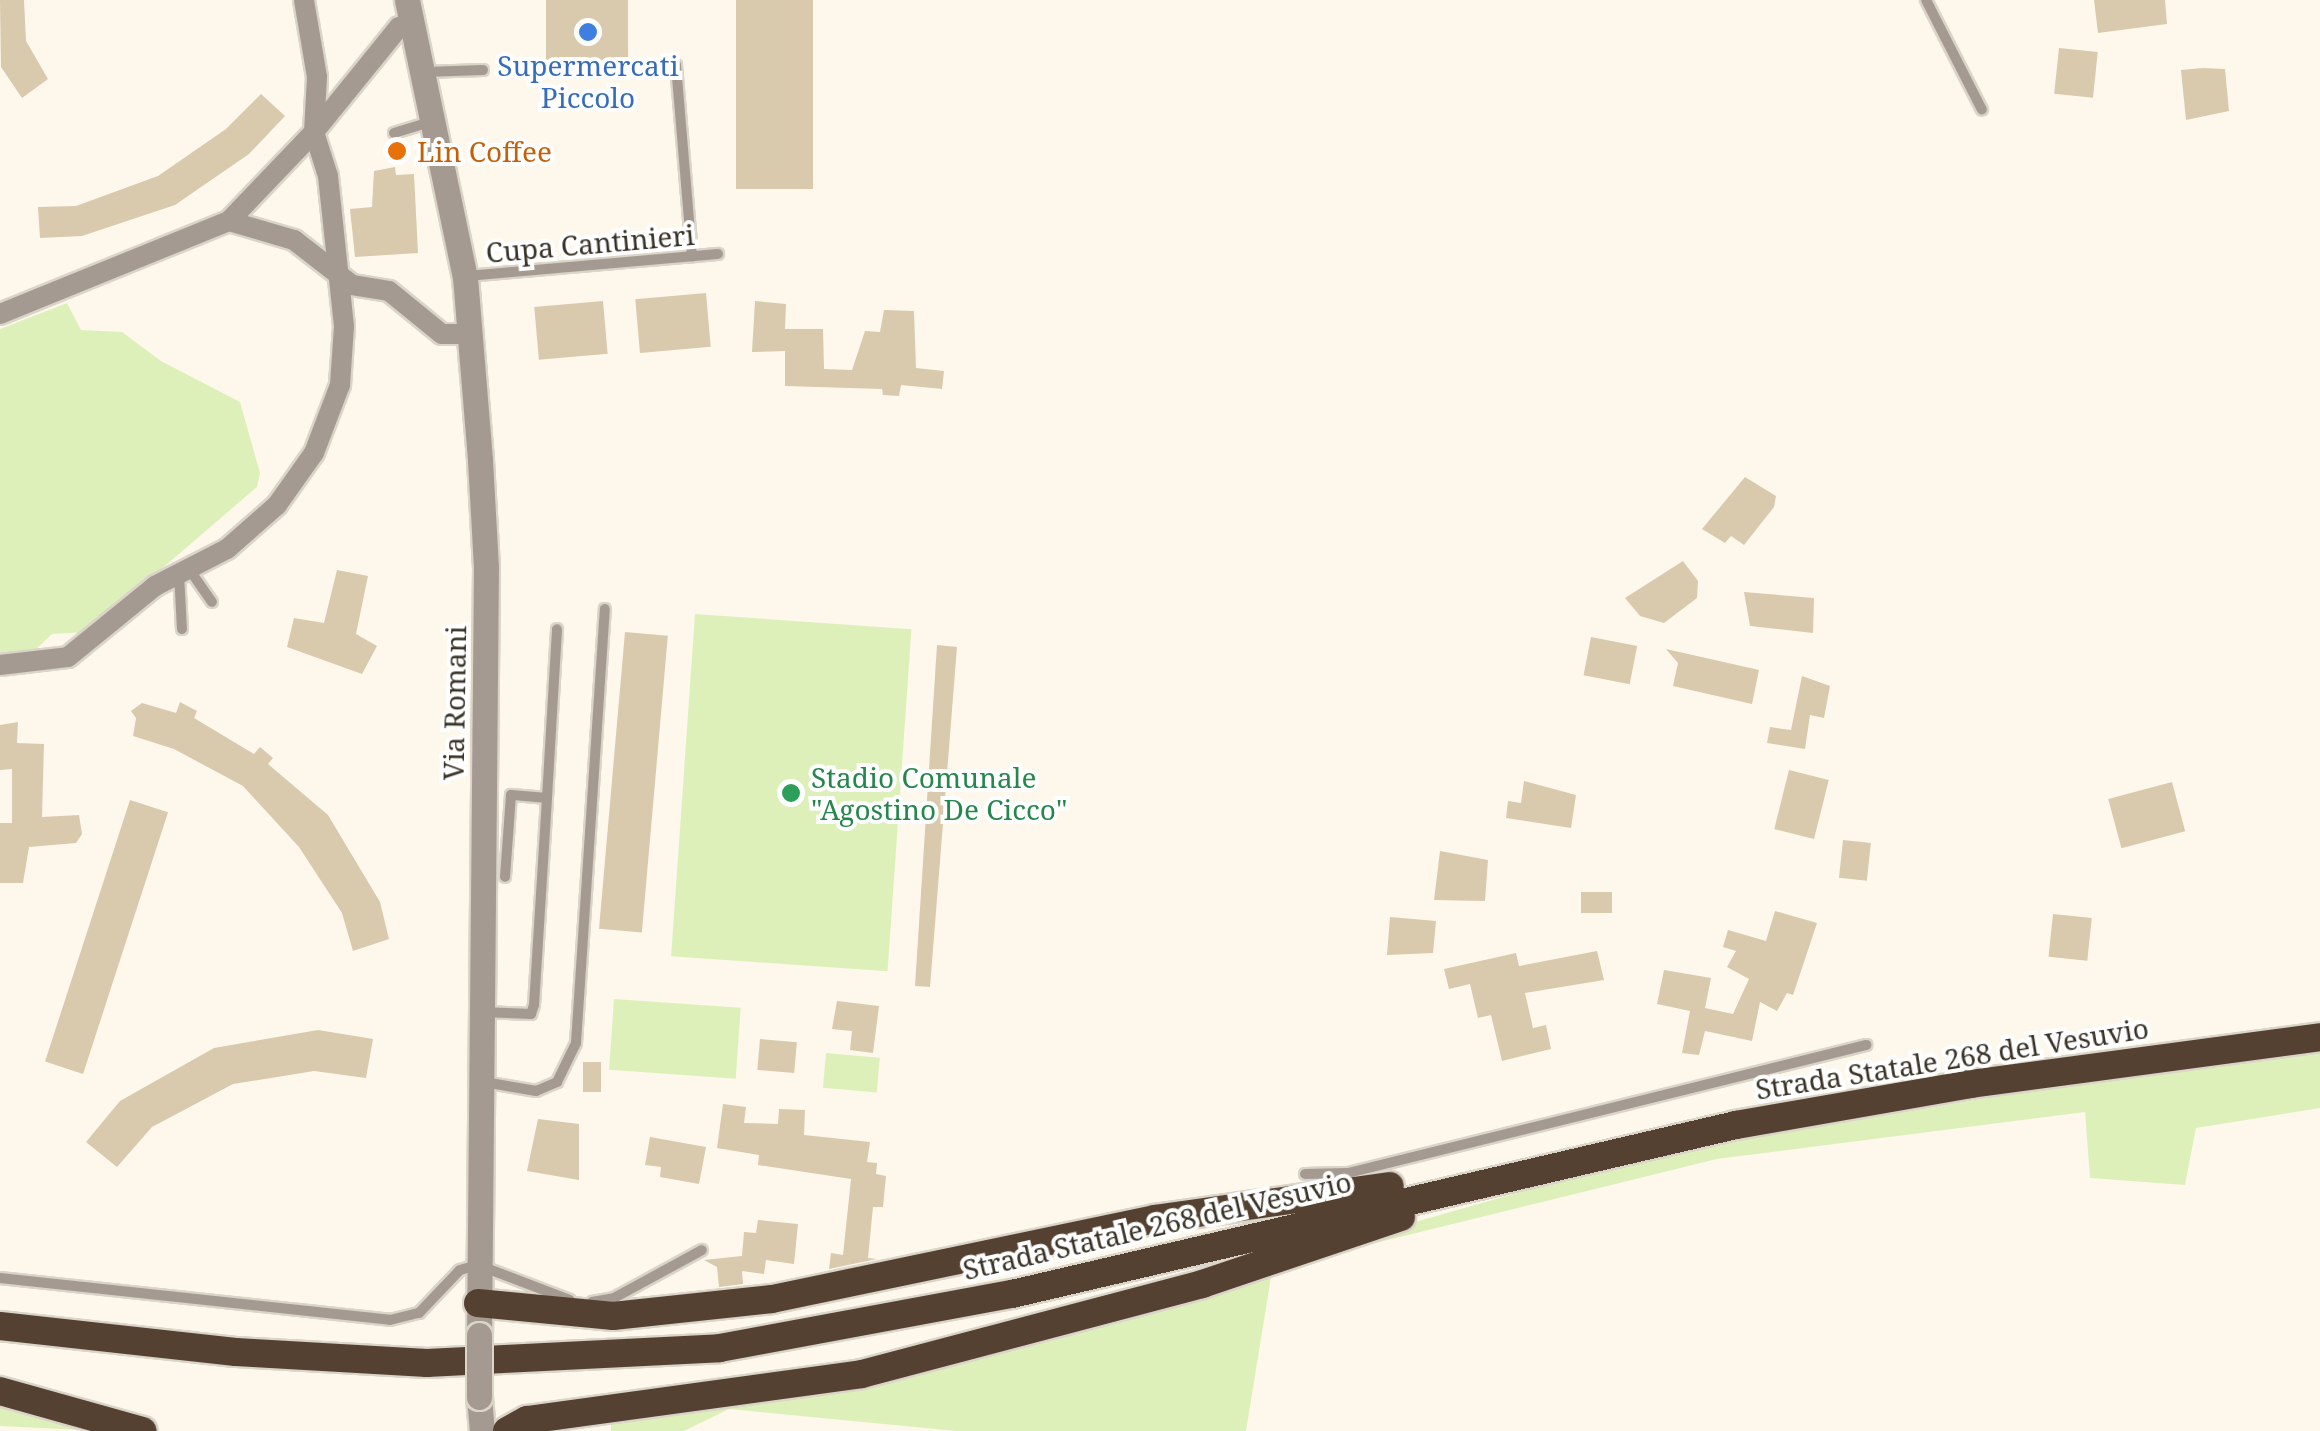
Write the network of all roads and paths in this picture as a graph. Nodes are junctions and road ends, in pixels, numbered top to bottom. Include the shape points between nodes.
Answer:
1 (304, 0) edge
2 (1926, 0) edge
3 (410, 12) edge
4 (676, 66) dead end
5 (483, 70) dead end
6 (424, 72) junction
7 (1982, 110) dead end
8 (434, 120) junction
9 (314, 132) junction
10 (394, 132) dead end
11 (229, 221) junction
12 (718, 254) dead end
13 (692, 256) junction
14 (337, 274) junction
15 (465, 276) junction
16 (0, 314) edge
17 (471, 334) junction
18 (184, 571) junction
19 (212, 602) dead end
20 (605, 610) dead end
21 (182, 629) dead end
22 (556, 629) dead end
23 (0, 665) edge
24 (546, 798) junction
25 (505, 878) dead end
26 (479, 1012) junction
27 (2320, 1036) edge
28 (1866, 1045) dead end
29 (478, 1082) junction
30 (1305, 1174) dead end
31 (1488, 1180) junction
32 (702, 1250) dead end
33 (478, 1265) junction
34 (0, 1278) edge
35 (478, 1303) junction
36 (0, 1326) edge
37 (0, 1392) edge
38 (477, 1418) edge
39 (142, 1431) edge
40 (506, 1431) edge

1 - 9 street via 317,78
2 - 7 lane
3 - 6 street, Via Romani
3 - 9 street
4 - 13 lane
5 - 6 lane
6 - 8 street, Via Romani
8 - 10 lane
8 - 15 street, Via Romani
9 - 11 street
9 - 14 street via 328,176
11 - 14 street via 277,232
11 - 16 street
12 - 13 lane, Cupa Cantinieri
13 - 15 lane, Cupa Cantinieri
14 - 17 street via 352,285 404,299 442,334
14 - 18 street via 344,326 340,385 314,453 278,505 227,549
15 - 17 street, Via Romani
17 - 26 street, Via Romani via 486,568
18 - 19 lane
18 - 21 lane
18 - 23 street via 68,657
20 - 29 lane via 576,1043 558,1082 536,1090
22 - 24 lane
24 - 25 lane via 511,795
24 - 26 lane via 534,1005 521,1016
26 - 29 street, Via Romani
27 - 31 highway, Strada Statale 268 del Vesuvio via 1848,1104
28 - 30 lane via 1348,1172
29 - 33 street, Via Romani
31 - 35 highway via 1381,1186 1192,1213 772,1299 613,1316
31 - 36 highway, Strada Statale 268 del Vesuvio via 1012,1294 720,1348 593,1360 428,1363 236,1352
31 - 40 highway via 1202,1284 862,1374 527,1420
32 - 33 lane via 596,1303 541,1292
33 - 34 lane via 460,1270 419,1313 390,1320
33 - 35 street, Via Romani
35 - 38 street, Via Romani, bridge
37 - 39 highway

